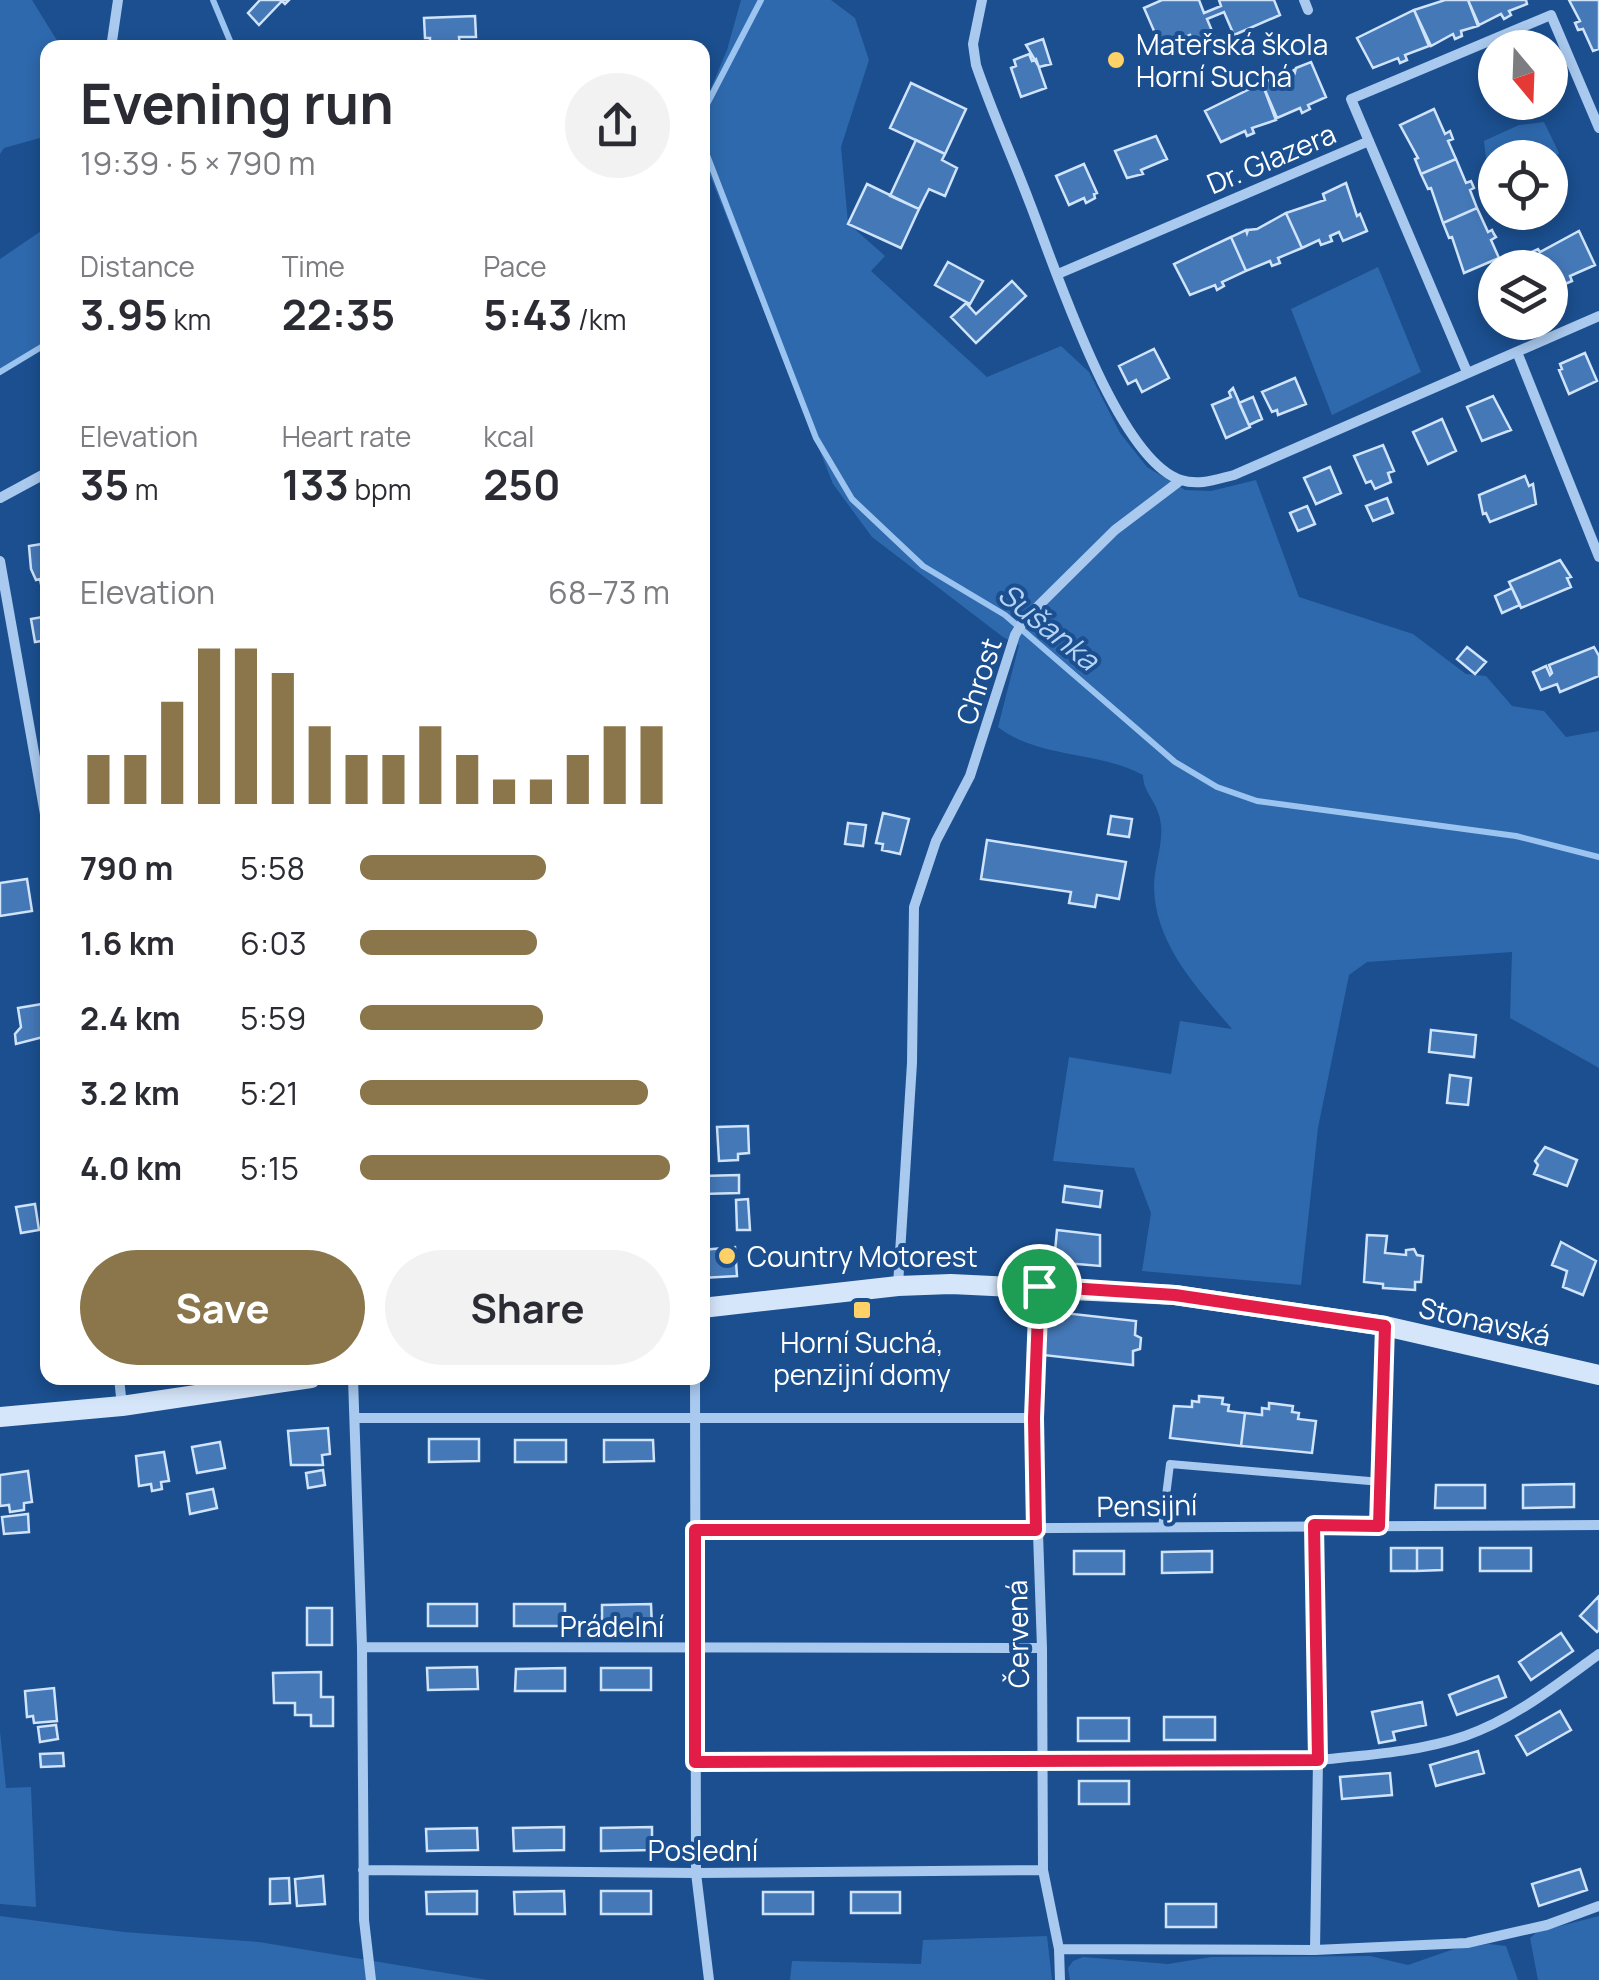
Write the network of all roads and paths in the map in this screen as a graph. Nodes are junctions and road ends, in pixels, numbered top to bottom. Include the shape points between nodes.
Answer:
1 (118, 0) edge
2 (982, 0) edge
3 (112, 40) edge
4 (1599, 128) edge
5 (1369, 140) junction
6 (1058, 274) junction
7 (1599, 316) edge
8 (1518, 352) junction
9 (1467, 372) junction
10 (40, 476) edge
11 (1181, 480) junction
12 (0, 498) edge
13 (1599, 556) edge
14 (0, 561) edge
15 (40, 786) edge
16 (898, 1286) junction
17 (1039, 1286) junction
18 (710, 1307) edge
19 (1385, 1326) junction
20 (1599, 1376) edge
21 (120, 1385) edge
22 (264, 1385) edge
23 (354, 1385) edge
24 (695, 1385) edge
25 (122, 1406) junction
26 (0, 1417) edge
27 (694, 1417) junction
28 (356, 1418) junction
29 (1034, 1418) junction
30 (1380, 1482) junction
31 (1314, 1525) junction
32 (1599, 1525) edge
33 (1379, 1526) junction
34 (1162, 1528) junction
35 (695, 1530) junction
36 (1036, 1530) junction
37 (362, 1648) junction
38 (697, 1648) junction
39 (1042, 1648) junction
40 (1599, 1654) edge
41 (1040, 1760) junction
42 (1318, 1760) junction
43 (695, 1762) junction
44 (363, 1870) junction
45 (1043, 1870) junction
46 (696, 1873) junction
47 (1599, 1906) edge
48 (1059, 1949) junction
49 (1315, 1950) junction
50 (370, 1980) edge
51 (710, 1980) edge
52 (1060, 1980) edge

1 - 3 street
2 - 6 street via 976,66
4 - 5 street, Dr. Glazera via 1550,15 1352,99
5 - 6 street, Dr. Glazera
5 - 9 street
6 - 11 street via 1111,401 1142,446
7 - 8 street
8 - 9 street
8 - 13 street
9 - 11 street via 1234,475
10 - 12 street
11 - 16 street, Chrost via 1116,530 1024,620 970,776 936,840 914,908
14 - 15 street
16 - 17 main road, Stonavská
16 - 18 main road, Stonavská
17 - 19 main road, Stonavská via 1175,1295
17 - 29 street, Červená
19 - 20 main road, Stonavská
19 - 30 street
21 - 25 street
22 - 25 main road
23 - 28 street
24 - 27 street
25 - 26 main road
27 - 28 street
27 - 29 street
27 - 35 street
28 - 37 street
29 - 36 street, Červená
30 - 33 street
30 - 34 lane via 1170,1464
31 - 33 street, Pensijní
31 - 34 street, Pensijní
31 - 42 street
32 - 33 street, Pensijní
34 - 36 street, Pensijní
35 - 36 street, Pensijní
35 - 38 street
36 - 39 street, Červená
37 - 38 street, Prádelní
37 - 44 street
38 - 39 street, Prádelní
38 - 43 street
39 - 41 street, Červená
40 - 42 street via 1534,1701 1467,1736 1393,1753
41 - 42 street
41 - 43 street
41 - 45 street, Červená
42 - 49 street
43 - 46 street
44 - 46 street, Poslední
44 - 50 street
45 - 46 street, Poslední
45 - 48 street, Červená
46 - 51 street
47 - 49 street via 1467,1943
48 - 49 street
48 - 52 street, Červená

